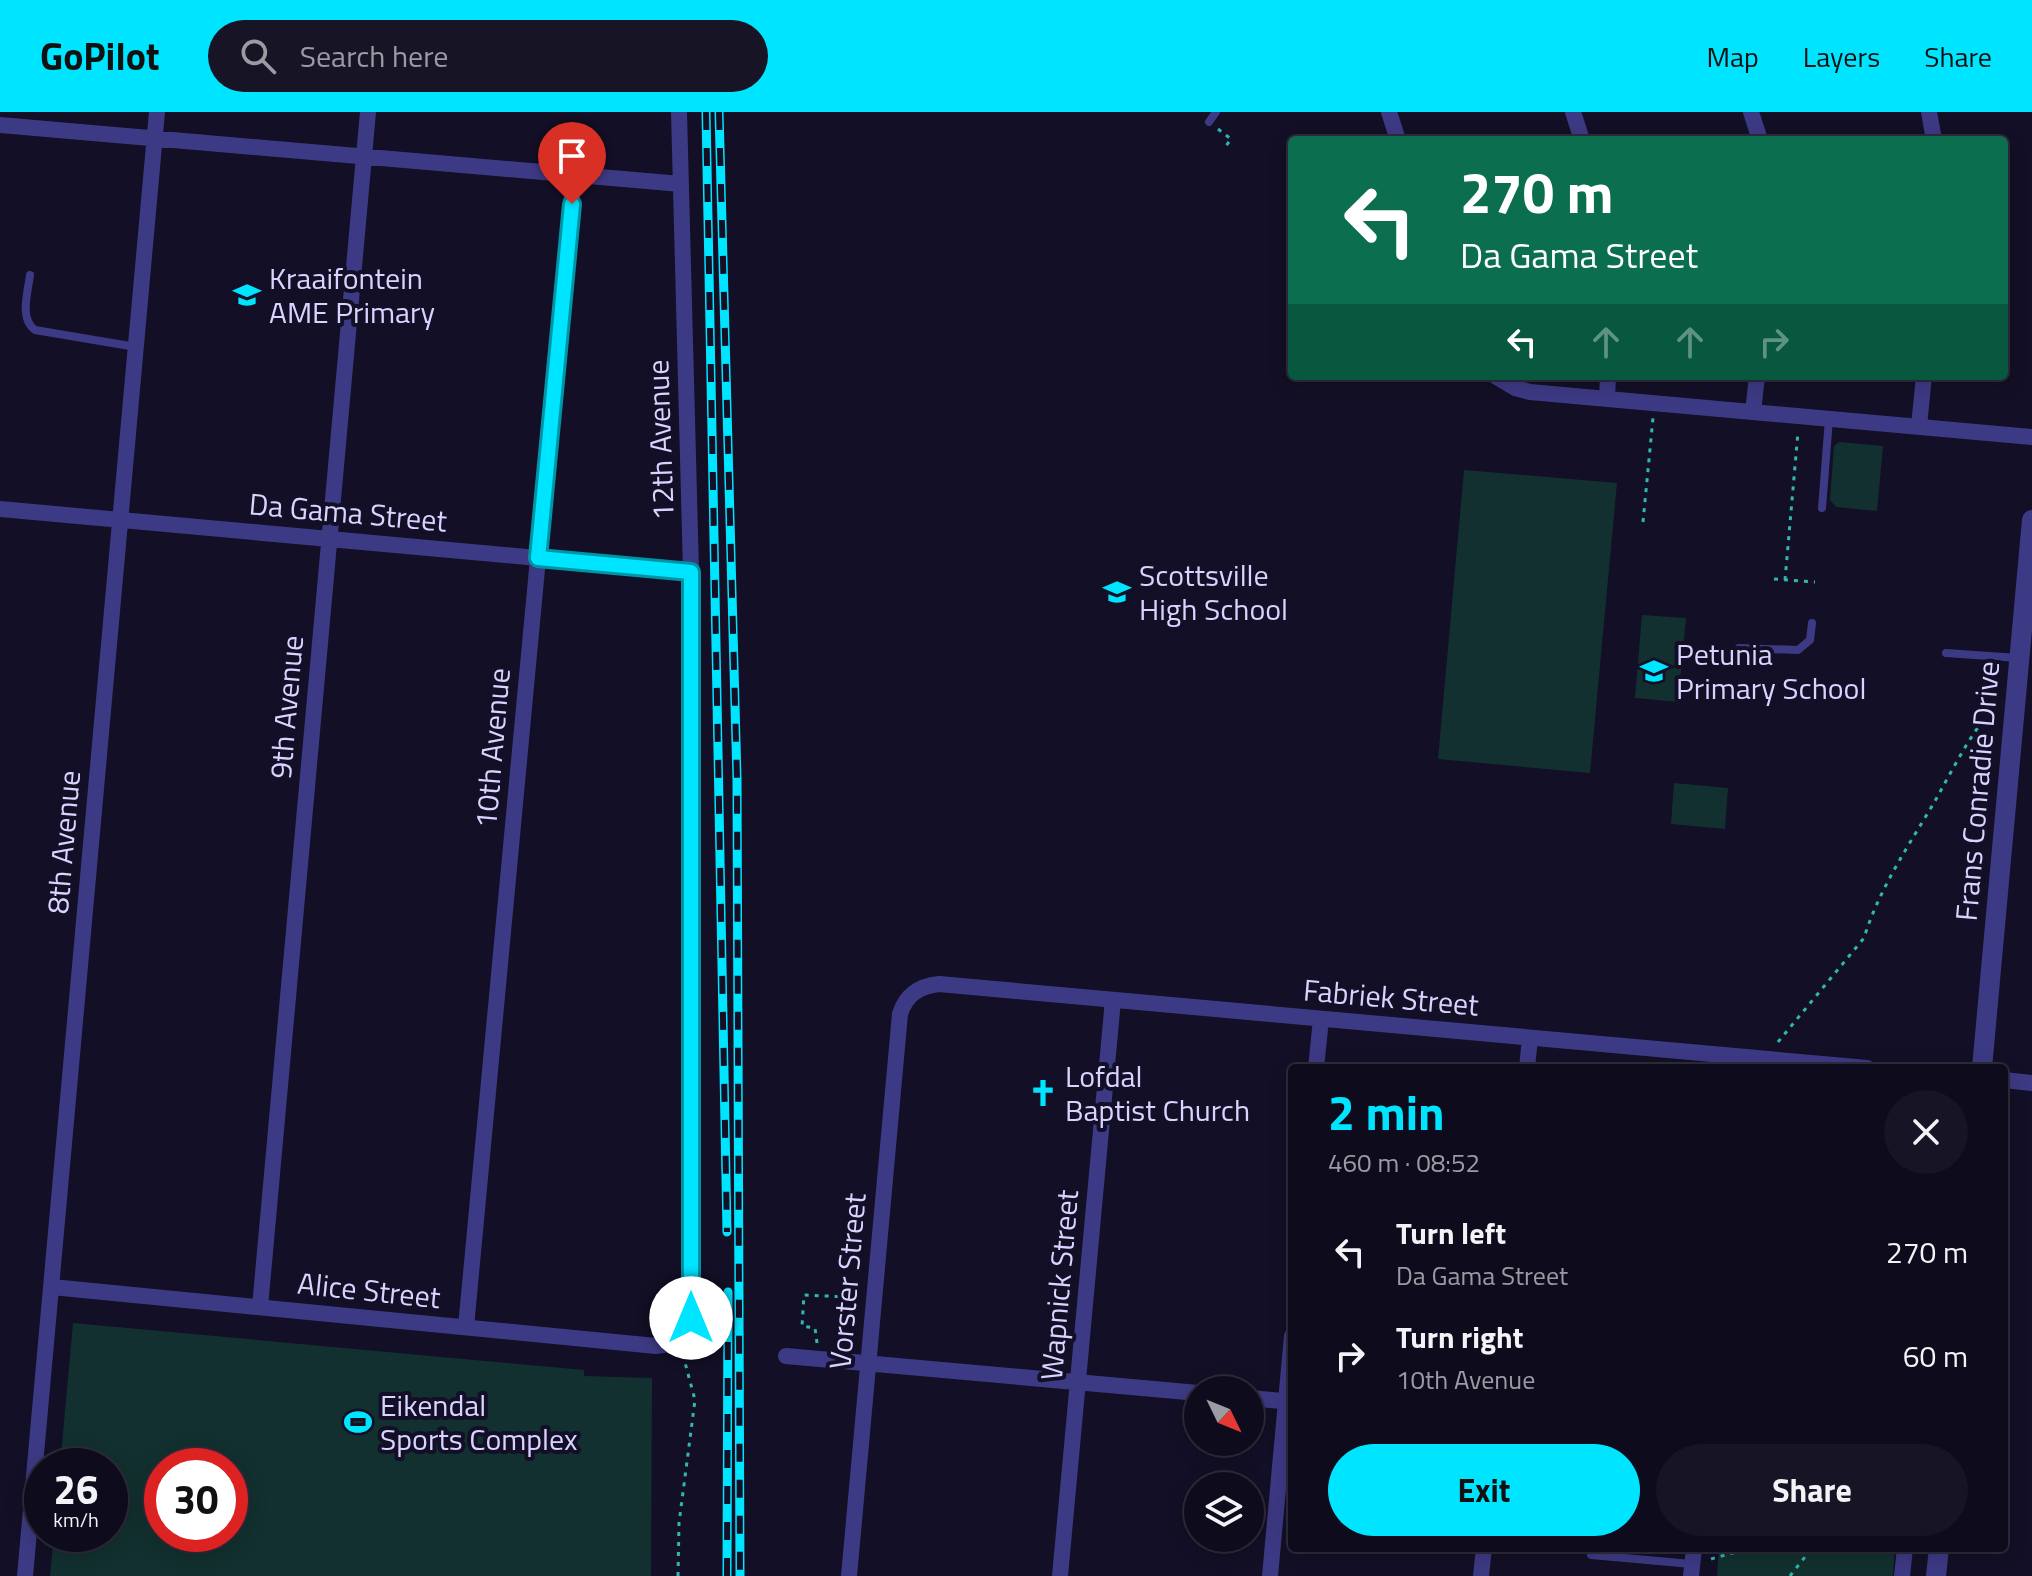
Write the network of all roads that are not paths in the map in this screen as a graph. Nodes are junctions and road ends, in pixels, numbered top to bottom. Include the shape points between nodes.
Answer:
1 (157, 112) edge
2 (368, 112) edge
3 (679, 112) edge
4 (1216, 112) edge
5 (1389, 112) edge
6 (1573, 112) edge
7 (1751, 112) edge
8 (1929, 112) edge
9 (1209, 122) road end
10 (0, 125) edge
11 (1397, 136) edge
12 (1581, 136) edge
13 (1759, 136) edge
14 (1933, 136) edge
15 (155, 138) junction
16 (364, 156) junction
17 (574, 174) junction
18 (681, 184) junction
19 (30, 275) dead end
20 (136, 347) junction
21 (1502, 380) edge
22 (1608, 380) edge
23 (1757, 380) edge
24 (1924, 380) edge
25 (1607, 398) junction
26 (1753, 412) junction
27 (1829, 418) junction
28 (1919, 426) junction
29 (2032, 437) edge
30 (1822, 508) dead end
31 (0, 509) edge
32 (120, 520) junction
33 (2032, 520) edge
34 (330, 539) junction
35 (538, 558) junction
36 (691, 572) junction
37 (1812, 623) dead end
38 (1739, 648) dead end
39 (1946, 653) dead end
40 (2019, 658) junction
41 (912, 994) joint
42 (1113, 1000) junction
43 (1321, 1019) junction
44 (1530, 1038) junction
45 (1738, 1062) edge
46 (1316, 1064) edge
47 (1527, 1064) edge
48 (1822, 1064) edge
49 (1982, 1064) edge
50 (2008, 1080) edge
51 (2032, 1083) edge
52 (52, 1287) junction
53 (260, 1307) junction
54 (466, 1327) junction
55 (679, 1339) joint
56 (786, 1356) dead end
57 (868, 1363) junction
58 (1078, 1382) junction
59 (1184, 1392) edge
60 (1264, 1399) edge
61 (1288, 1402) edge
62 (1288, 1411) edge
63 (1484, 1552) edge
64 (1905, 1552) edge
65 (1939, 1552) edge
66 (1591, 1555) dead end
67 (1692, 1563) edge
68 (25, 1576) edge
69 (849, 1576) edge
70 (1060, 1576) edge
71 (1270, 1576) edge
72 (1481, 1576) edge
73 (1902, 1576) edge
74 (1936, 1576) edge

1 - 15 street, 8th Avenue
2 - 16 street, 9th Avenue
3 - 18 street, 12th Avenue
4 - 9 lane
5 - 11 street
6 - 12 street
7 - 13 street
8 - 14 street
10 - 15 street
15 - 16 street
15 - 20 street, 8th Avenue
16 - 17 street
16 - 34 street, 9th Avenue
17 - 18 street
17 - 35 street, 10th Avenue
18 - 36 street, 12th Avenue
19 - 20 lane via 30,327
20 - 32 street, 8th Avenue
21 - 25 street via 1530,392
22 - 25 street
23 - 26 street
24 - 28 street
25 - 26 street
26 - 27 street
27 - 28 street
27 - 30 lane
28 - 29 street
31 - 32 street, Da Gama Street
32 - 34 street, Da Gama Street
32 - 52 street, 8th Avenue
33 - 40 street, Frans Conradie Drive
34 - 35 street, Da Gama Street
34 - 53 street, 9th Avenue
35 - 36 street, Da Gama Street
35 - 54 street, 10th Avenue
36 - 55 street, 12th Avenue via 691,1318
37 - 38 lane via 1810,640 1798,650
39 - 40 lane
40 - 49 street, Frans Conradie Drive
41 - 42 street, Fabriek Street via 939,984
41 - 57 street, Vorster Street via 900,1014
42 - 43 street, Fabriek Street
42 - 58 street, Wapnick Street
43 - 44 street, Fabriek Street
43 - 46 street
44 - 45 street, Fabriek Street
44 - 47 street
45 - 48 street, Fabriek Street
50 - 51 street
52 - 53 street, Alice Street
52 - 68 street, 8th Avenue
53 - 54 street, Alice Street
54 - 55 street, Alice Street via 656,1346
56 - 57 street
57 - 58 street
57 - 69 street, Vorster Street
58 - 59 street
58 - 70 street, Wapnick Street
60 - 61 street
62 - 71 street
63 - 72 street
64 - 73 street
65 - 74 street
66 - 67 lane

